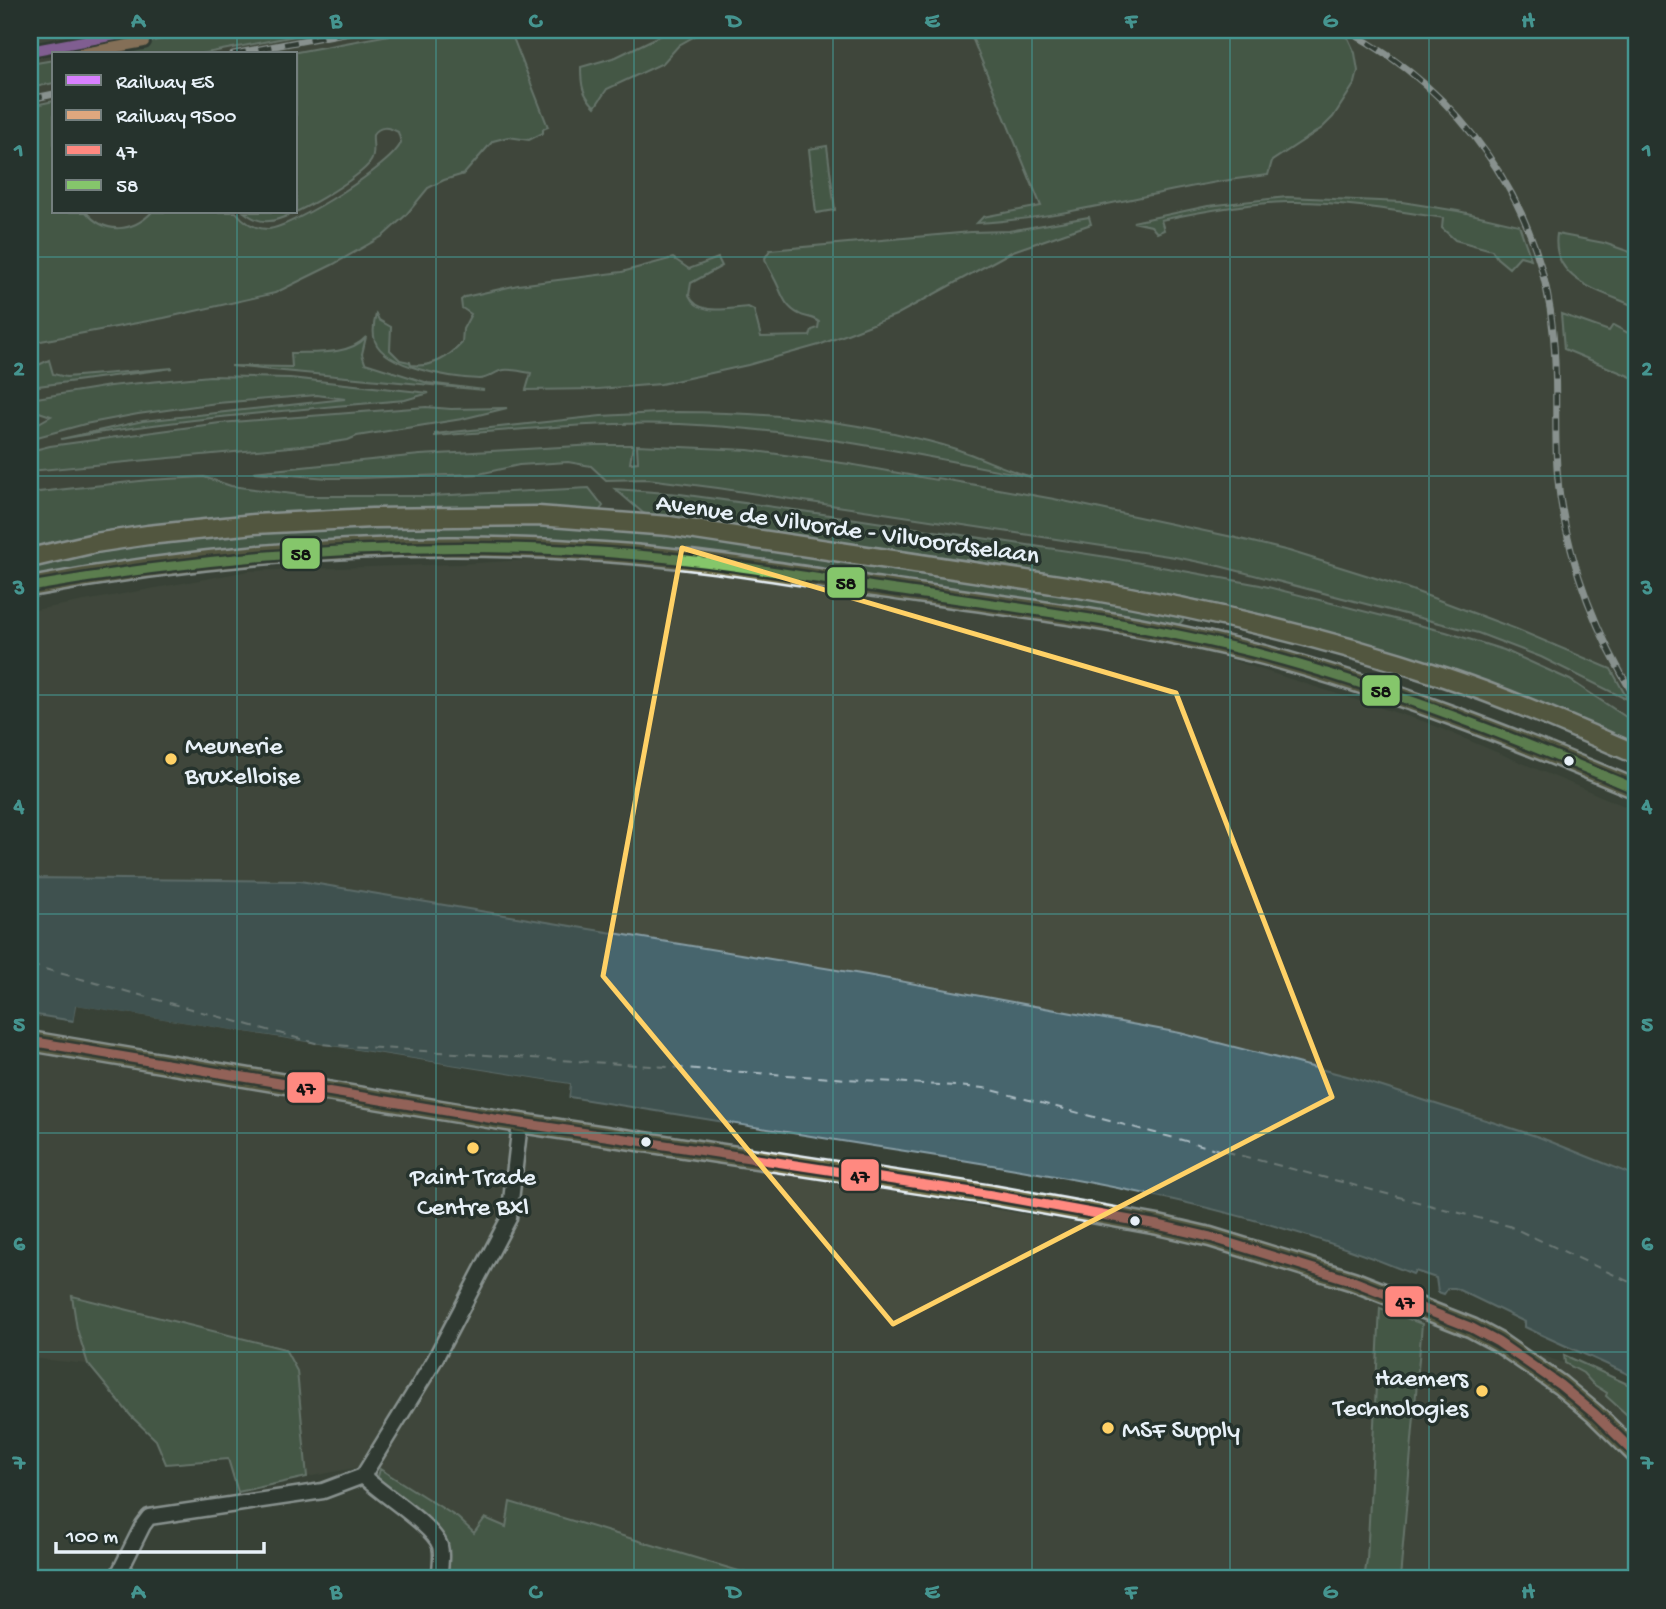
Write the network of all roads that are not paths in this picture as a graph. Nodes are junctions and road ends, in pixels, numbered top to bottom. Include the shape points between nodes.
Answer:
1 (30, 558) edge
2 (30, 587) edge
3 (1636, 754) edge
4 (1636, 789) edge
5 (30, 1041) edge
6 (520, 1122) junction
7 (1636, 1454) edge
8 (363, 1476) junction
9 (116, 1579) edge
10 (440, 1579) edge

1 - 3 main road, Avenue de Vilvorde - Vilvoordselaan via 148,534 372,518 538,516 669,526 1203,611 1448,678
2 - 4 main road, Avenue de Vilvorde - Vilvoordselaan via 209,559 382,547 532,548 679,559 1100,621 1259,654 1437,708
5 - 6 main road
6 - 7 main road via 1073,1209 1277,1256 1353,1281 1498,1342 1560,1385
6 - 8 street via 506,1226 434,1361
8 - 9 street via 303,1494 149,1517
8 - 10 street via 436,1538 441,1552

